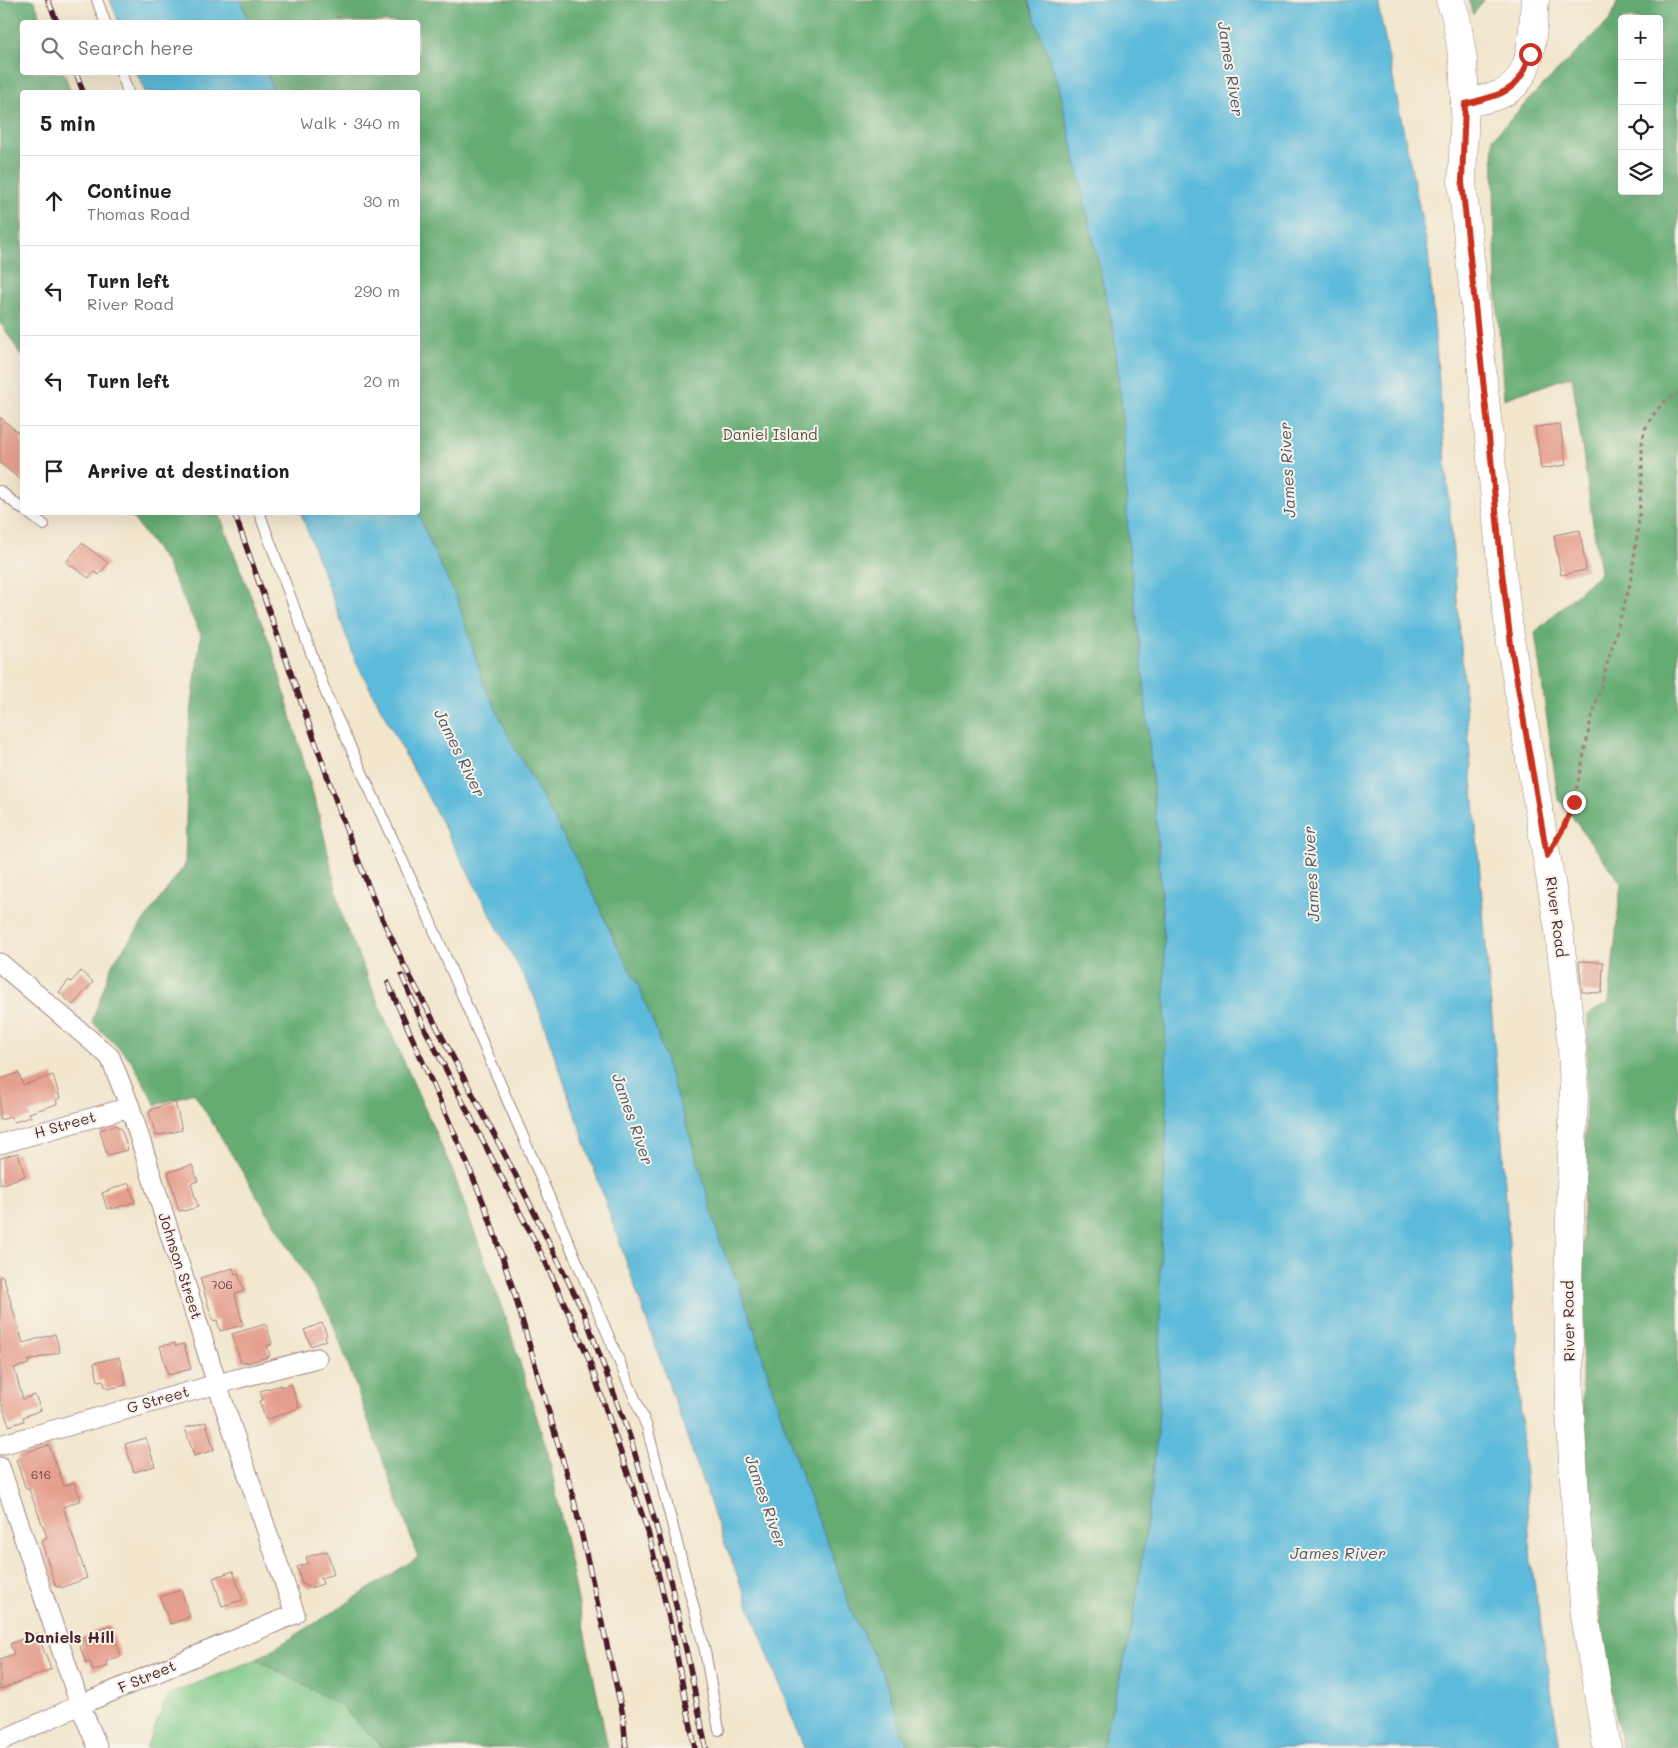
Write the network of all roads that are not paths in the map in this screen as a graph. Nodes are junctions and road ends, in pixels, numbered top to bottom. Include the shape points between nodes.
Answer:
1 (97, 0) edge
2 (1450, 0) edge
3 (1535, 0) edge
4 (104, 20) edge
5 (122, 75) edge
6 (127, 90) edge
7 (1465, 104) junction
8 (0, 491) edge
9 (20, 507) edge
10 (31, 515) edge
11 (259, 515) edge
12 (44, 525) dead end
13 (0, 963) edge
14 (130, 1107) junction
15 (0, 1144) edge
16 (317, 1358) dead end
17 (218, 1384) junction
18 (0, 1445) edge
19 (0, 1467) edge
20 (295, 1614) joint
21 (80, 1705) junction
22 (719, 1730) dead end
23 (0, 1741) edge
24 (98, 1748) edge
25 (1607, 1748) edge

1 - 4 lane
2 - 7 street, River Road via 1463,60
3 - 7 street via 1530,54 1522,76 1500,95
5 - 6 lane
7 - 25 street, River Road via 1462,182 1502,572 1512,652 1560,940 1572,1048 1574,1090 1568,1284 1570,1411 1585,1615
8 - 9 lane
10 - 12 lane
11 - 22 lane via 327,696 428,916 647,1428 705,1651
13 - 14 street, Johnson Street via 110,1056
14 - 15 street, H Street
14 - 17 street, Johnson Street
16 - 17 street, G Street
17 - 18 street, G Street
17 - 20 street, Johnson Street
19 - 21 street
20 - 21 street, F Street
21 - 23 street, F Street
21 - 24 street

